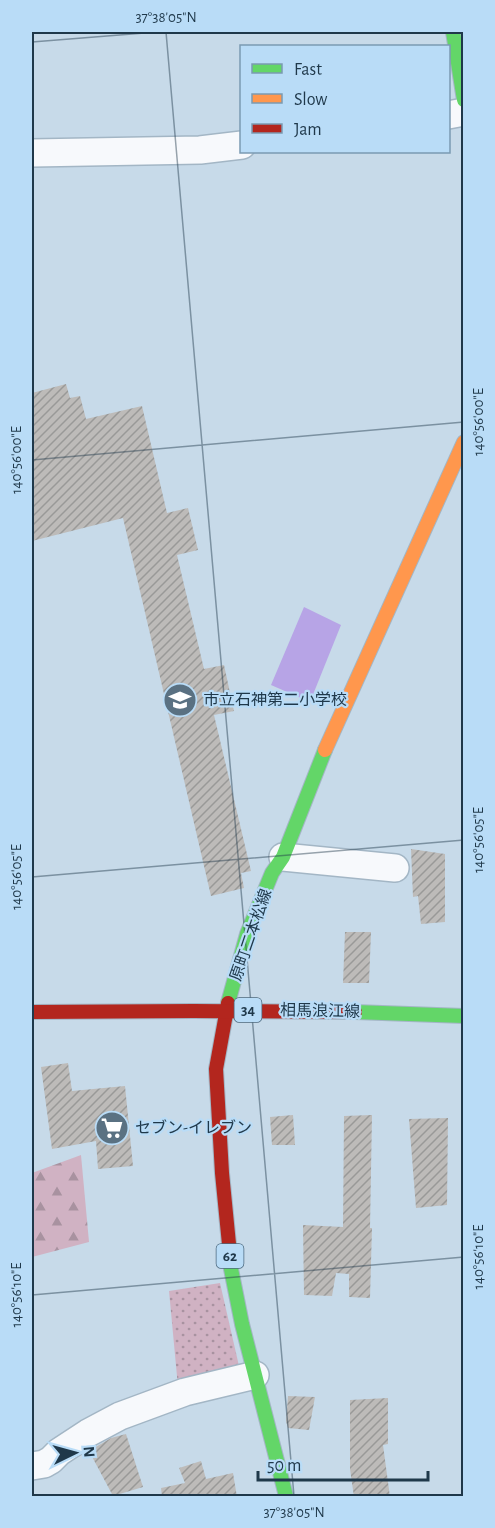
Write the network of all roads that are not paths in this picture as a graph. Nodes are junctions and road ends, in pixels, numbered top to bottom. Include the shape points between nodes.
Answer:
1 (457, 38) edge
2 (464, 100) edge
3 (240, 145) edge
4 (32, 153) edge
5 (464, 442) edge
6 (283, 857) junction
7 (395, 868) dead end
8 (226, 1010) junction
9 (32, 1012) edge
10 (464, 1016) edge
11 (255, 1375) junction
12 (32, 1466) edge
13 (286, 1497) edge

1 - 2 main road
3 - 4 street via 201,150
5 - 6 main road, 原町二本松線 / 62 via 316,771
6 - 7 street
6 - 8 main road, 原町二本松線 / 62 via 247,934
8 - 9 main road, 相馬浪江線 / 34
8 - 10 main road, 相馬浪江線 / 34
8 - 11 main road, 原町二本松線 / 62 via 216,1069 222,1173 231,1269
11 - 12 street via 185,1392 120,1416 44,1464
11 - 13 main road, 原町二本松線 / 62

